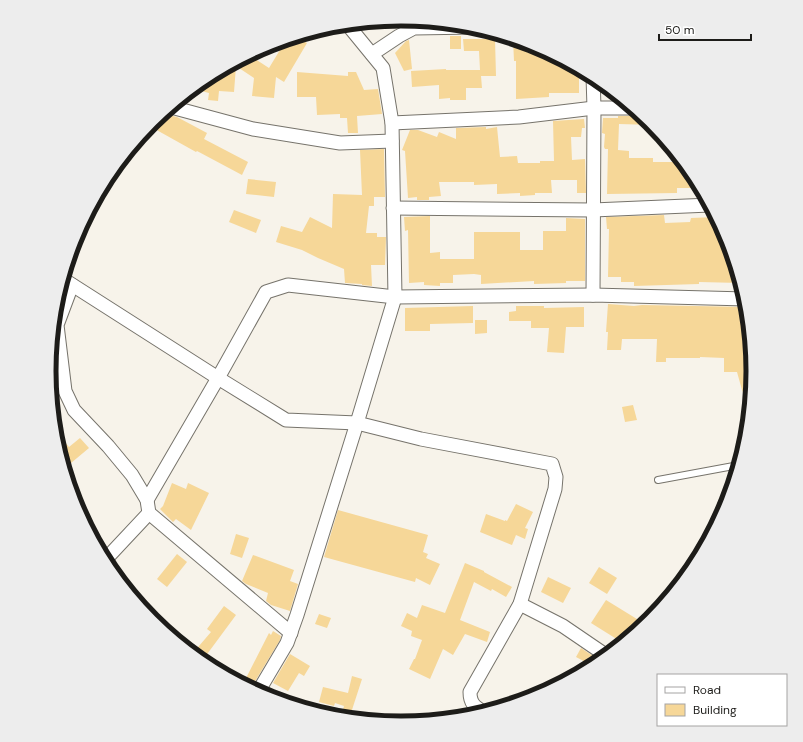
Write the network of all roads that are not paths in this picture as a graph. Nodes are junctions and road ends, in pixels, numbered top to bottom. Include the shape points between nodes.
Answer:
1 (432, 28) edge
2 (353, 30) edge
3 (372, 54) junction
4 (593, 84) edge
5 (594, 108) junction
6 (624, 108) edge
7 (178, 109) edge
8 (392, 123) junction
9 (392, 141) junction
10 (704, 205) edge
11 (393, 208) junction
12 (594, 210) junction
13 (68, 282) edge
14 (593, 295) junction
15 (395, 297) junction
16 (739, 299) edge
17 (58, 339) edge
18 (218, 378) junction
19 (358, 423) junction
20 (733, 465) edge
21 (658, 480) dead end
22 (148, 506) junction
23 (110, 554) edge
24 (520, 604) junction
25 (291, 633) junction
26 (601, 652) edge
27 (261, 686) edge
28 (476, 707) edge

1 - 3 street via 414,28
2 - 3 street
3 - 8 street via 382,68
4 - 5 street
5 - 6 street
5 - 8 street via 519,117
5 - 12 street
7 - 9 street via 253,129 340,144
8 - 9 street
9 - 11 street
10 - 12 street
11 - 12 street
11 - 15 street
12 - 14 street
13 - 18 street
14 - 15 street
14 - 16 street
15 - 18 street via 288,285 266,292
15 - 19 street
17 - 22 street via 65,391 74,410 132,475
18 - 19 street via 286,420
18 - 22 street
19 - 24 street via 421,439 552,464 556,489
19 - 25 street
20 - 21 lane
22 - 23 street
22 - 25 street
24 - 26 street via 563,626
24 - 28 street via 470,692 470,699
25 - 27 street

